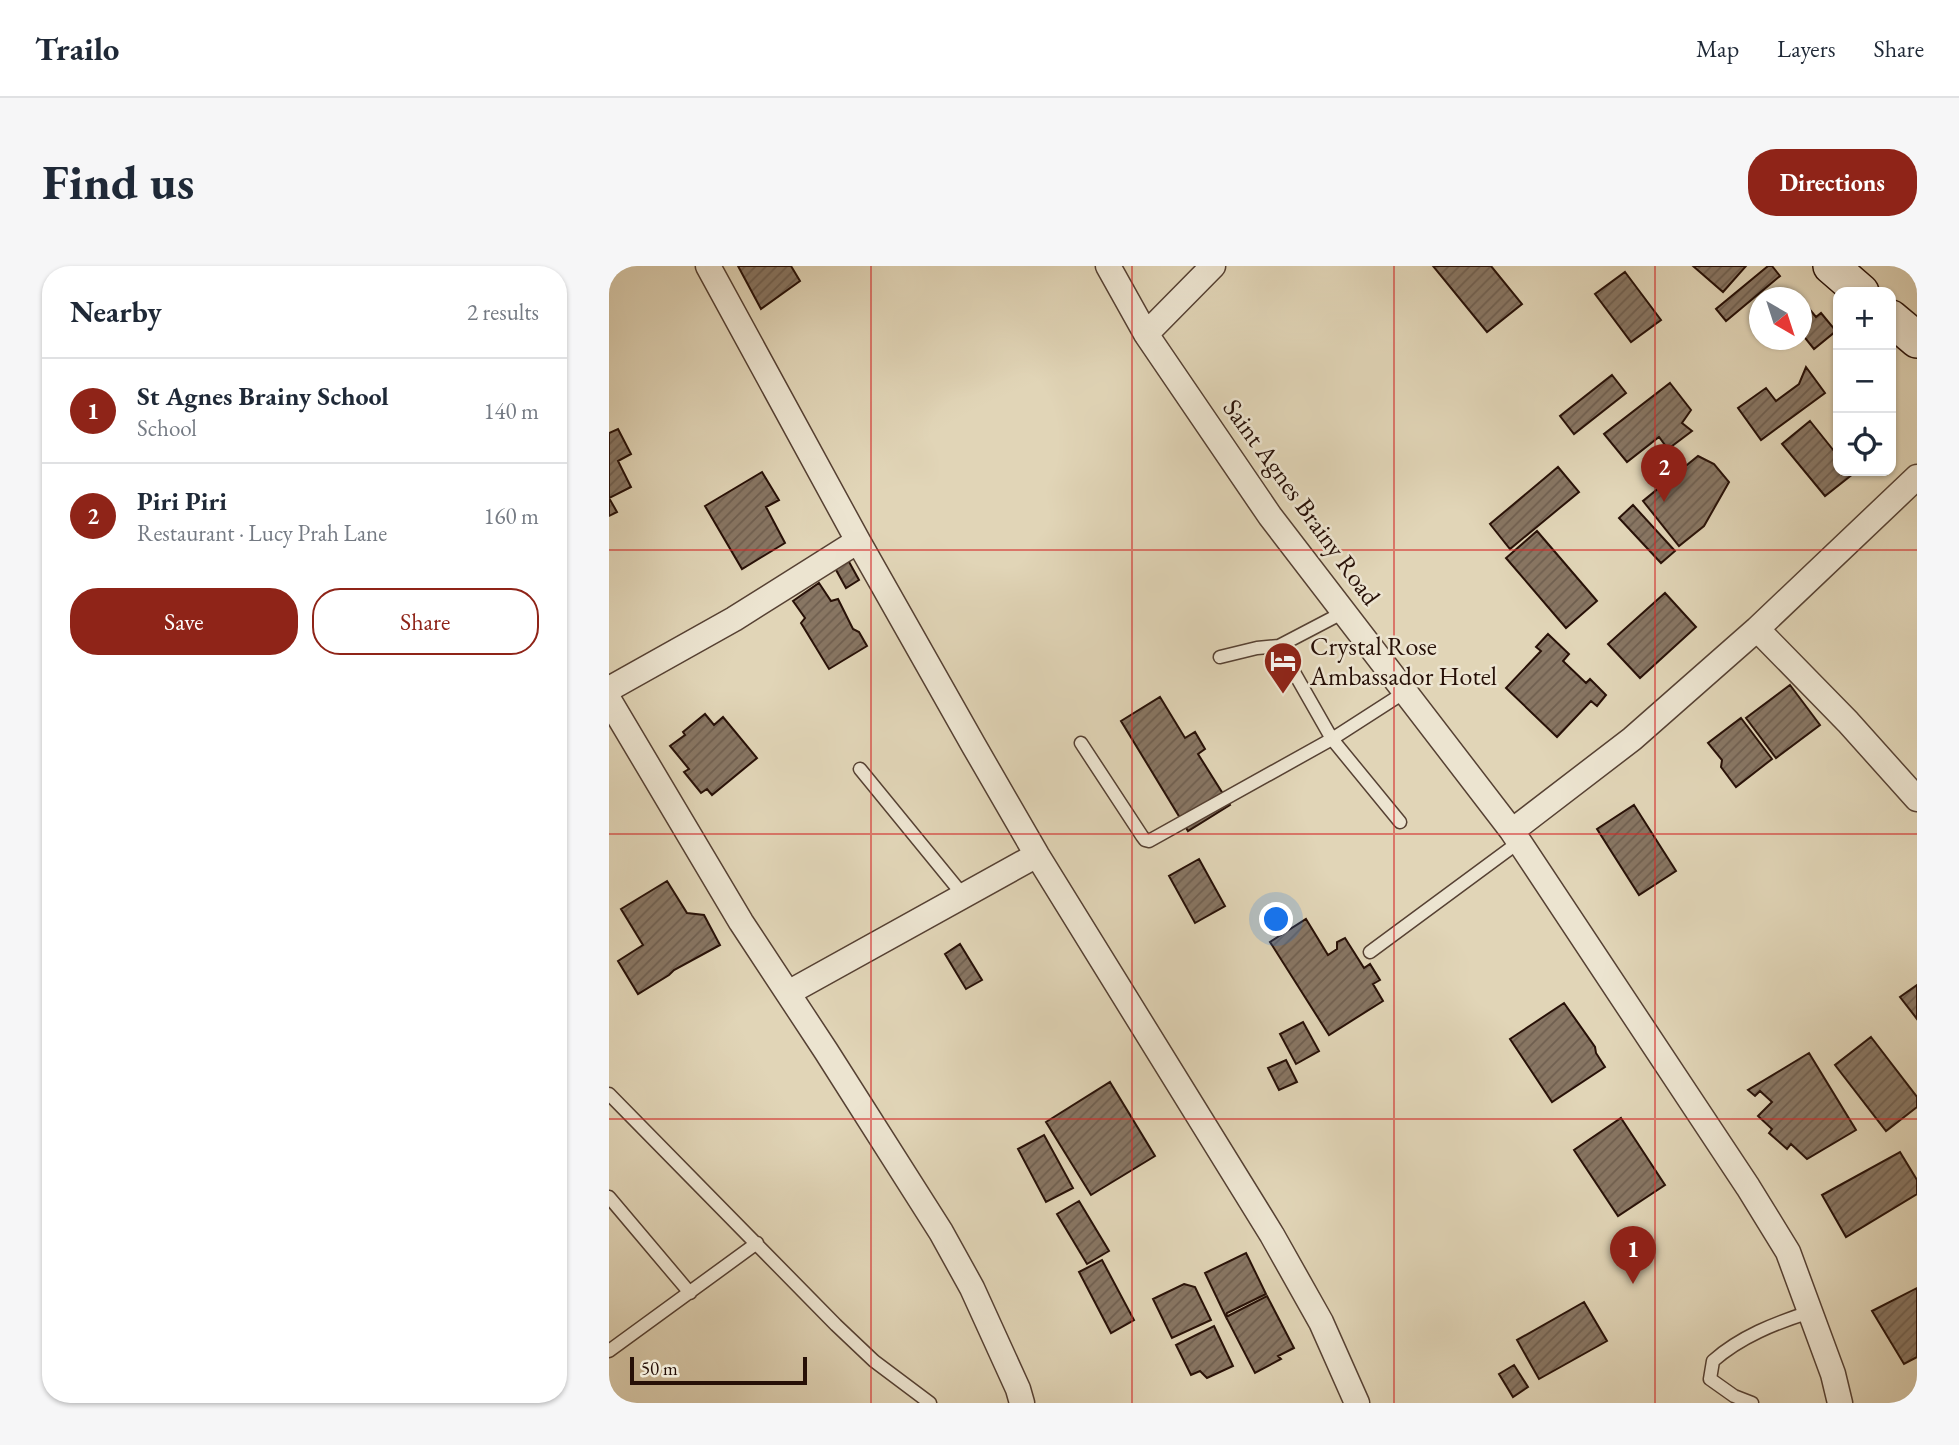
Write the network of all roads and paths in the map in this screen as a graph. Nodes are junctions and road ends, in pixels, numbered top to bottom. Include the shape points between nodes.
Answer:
1 (708, 266) edge
2 (1108, 266) edge
3 (1213, 266) edge
4 (1831, 266) edge
5 (1855, 287) edge
6 (1896, 322) edge
7 (1146, 334) junction
8 (1917, 340) edge
9 (1917, 477) edge
10 (858, 541) junction
11 (1344, 612) junction
12 (1757, 629) junction
13 (1279, 646) junction
14 (1220, 657) dead end
15 (609, 689) edge
16 (1405, 692) junction
17 (609, 700) edge
18 (1332, 739) junction
19 (1081, 743) dead end
20 (860, 769) dead end
21 (1917, 799) edge
22 (1400, 822) dead end
23 (1516, 837) junction
24 (1037, 855) junction
25 (963, 895) junction
26 (1370, 952) dead end
27 (788, 993) junction
28 (609, 1094) edge
29 (609, 1197) edge
30 (757, 1243) junction
31 (690, 1293) junction
32 (1810, 1312) junction
33 (609, 1351) edge
34 (930, 1403) edge
35 (1022, 1403) edge
36 (1357, 1403) edge
37 (1752, 1403) edge
38 (1840, 1403) edge

1 - 10 street
2 - 7 street, Saint Agnes Brainy Road
3 - 7 street
4 - 5 main road
6 - 8 main road
7 - 11 street, Saint Agnes Brainy Road via 1270,516
9 - 12 street
10 - 15 street
10 - 24 street
11 - 13 lane
11 - 16 street, Saint Agnes Brainy Road
12 - 21 street
12 - 23 street
13 - 14 lane
13 - 18 lane
16 - 18 lane
16 - 23 street, Saint Agnes Brainy Road
17 - 27 street
18 - 19 lane via 1149,841
18 - 22 lane
20 - 25 lane
23 - 26 lane
23 - 32 street, Saint Agnes Brainy Road via 1748,1187 1788,1252
24 - 25 street
24 - 36 street via 1272,1236 1321,1322
25 - 27 street
27 - 35 street via 941,1232 972,1288
28 - 30 lane
29 - 31 lane
30 - 31 lane
30 - 34 lane via 874,1361
31 - 33 lane
32 - 37 lane via 1781,1321 1728,1348 1713,1361 1710,1379
32 - 38 street, Saint Agnes Brainy Road

